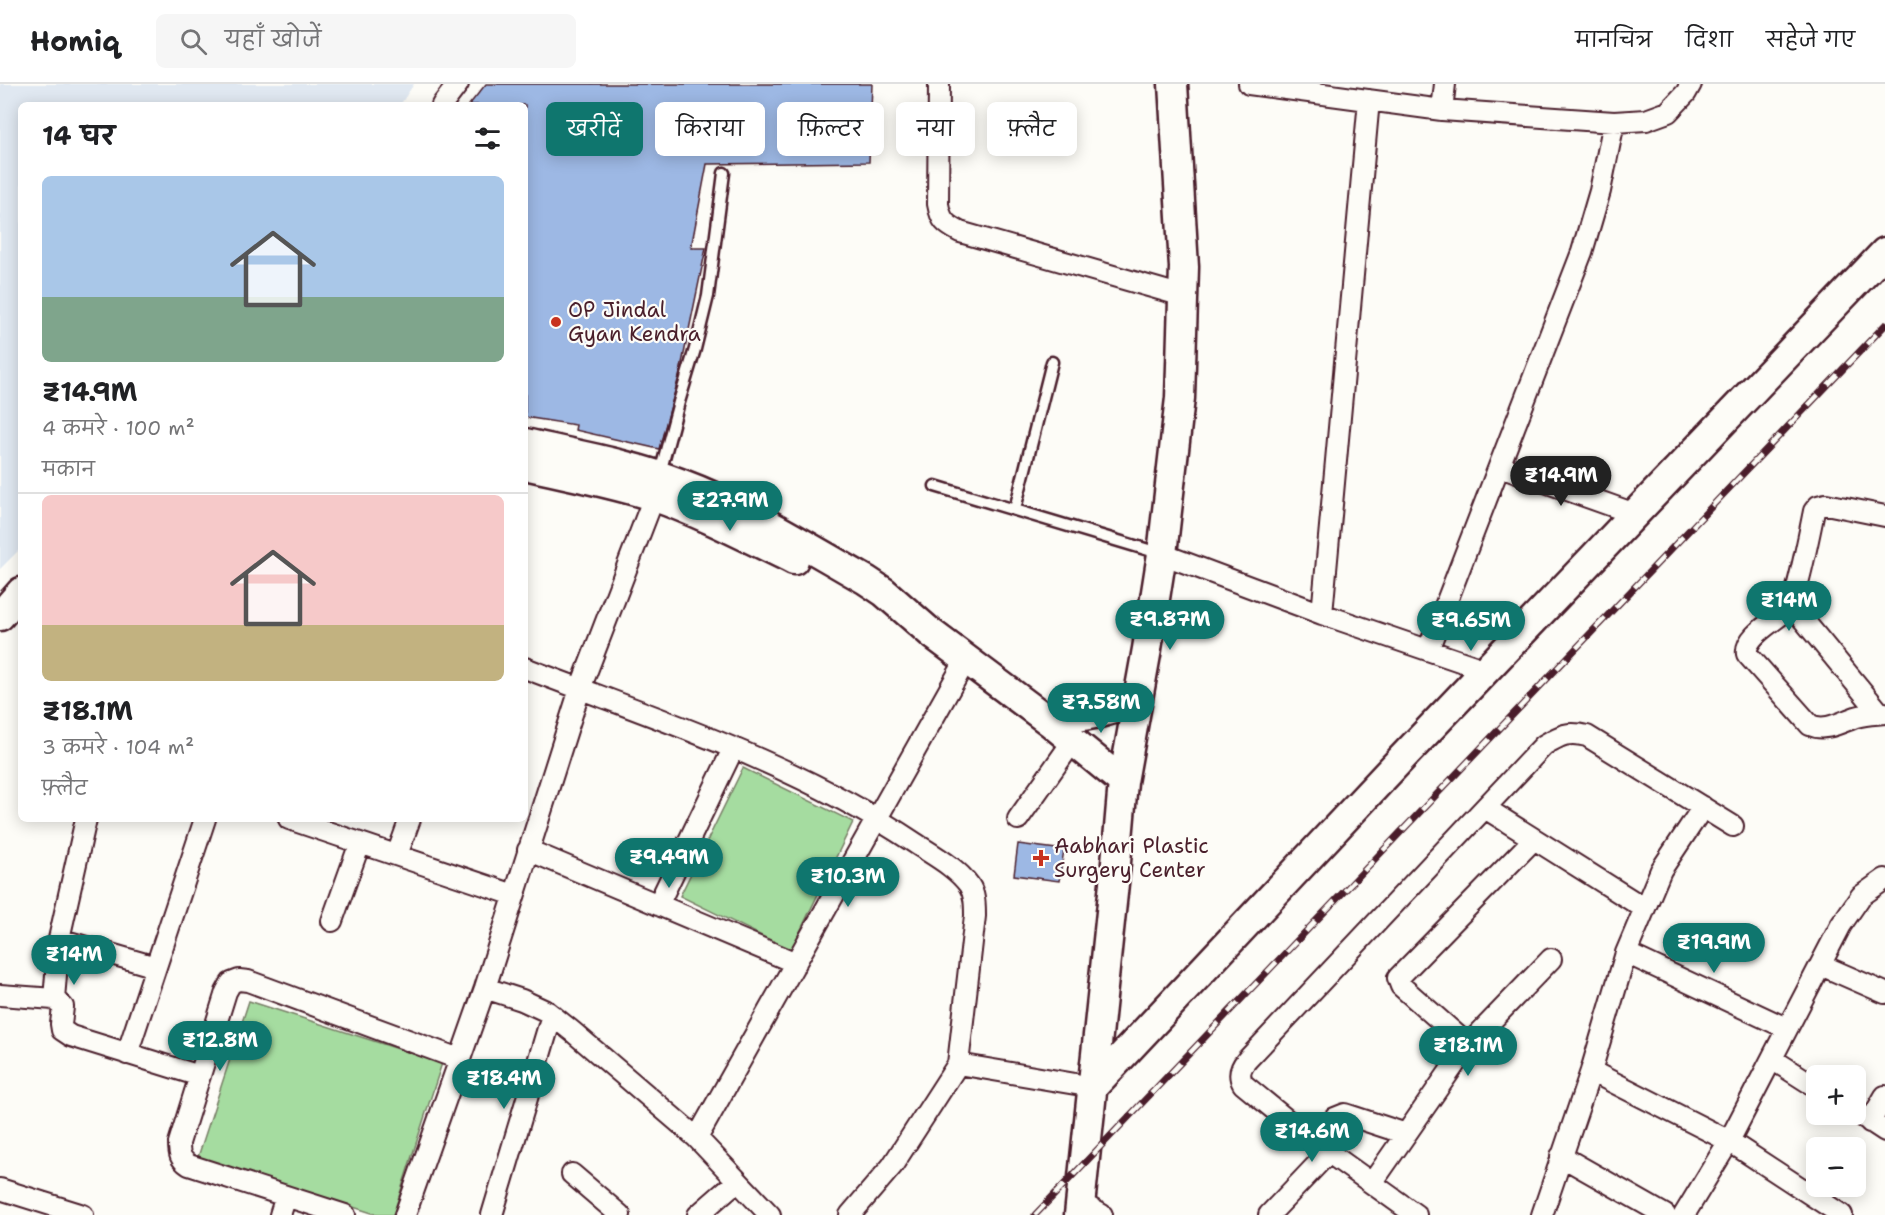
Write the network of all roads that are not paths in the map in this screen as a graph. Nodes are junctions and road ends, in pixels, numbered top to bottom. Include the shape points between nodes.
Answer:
1 (458, 84) edge
2 (939, 84) edge
3 (1173, 84) edge
4 (1249, 84) edge
5 (1445, 84) edge
6 (1691, 84) edge
7 (1370, 100) junction
8 (444, 102) edge
9 (1442, 110) junction
10 (1614, 122) junction
11 (724, 173) dead end
12 (1885, 252) edge
13 (1183, 296) junction
14 (1052, 362) dead end
15 (528, 444) edge
16 (528, 466) edge
17 (1500, 466) junction
18 (935, 486) dead end
19 (657, 487) junction
20 (1015, 509) junction
21 (1635, 514) junction
22 (1885, 516) edge
23 (1162, 554) junction
24 (18, 573) edge
25 (0, 592) edge
26 (18, 595) edge
27 (1792, 606) junction
28 (1322, 614) junction
29 (0, 616) edge
30 (1428, 650) junction
31 (966, 660) junction
32 (528, 669) edge
33 (1486, 670) junction
34 (580, 689) junction
35 (1137, 702) junction
36 (1883, 713) edge
37 (1050, 722) junction
38 (1073, 741) junction
39 (733, 748) junction
40 (1123, 782) junction
41 (1702, 807) junction
42 (1485, 808) junction
43 (877, 818) junction
44 (1018, 819) dead end
45 (85, 822) edge
46 (204, 822) edge
47 (298, 822) edge
48 (409, 822) edge
49 (1733, 826) dead end
50 (1534, 839) junction
51 (360, 843) junction
52 (528, 850) junction
53 (397, 855) junction
54 (1885, 879) edge
55 (514, 895) junction
56 (658, 905) junction
57 (1644, 908) junction
58 (332, 921) dead end
59 (59, 939) junction
60 (1626, 953) junction
61 (1551, 959) dead end
62 (796, 963) junction
63 (1821, 965) junction
64 (156, 967) junction
65 (485, 987) junction
66 (1885, 993) edge
67 (0, 995) edge
68 (54, 999) junction
69 (552, 1015) junction
70 (1786, 1028) junction
71 (1468, 1045) junction
72 (127, 1054) junction
73 (459, 1059) junction
74 (1772, 1059) junction
75 (958, 1064) junction
76 (1591, 1071) junction
77 (200, 1076) junction
78 (1806, 1081) edge
79 (1093, 1088) junction
80 (1885, 1095) edge
81 (1870, 1121) edge
82 (1406, 1134) junction
83 (697, 1138) junction
84 (1729, 1141) junction
85 (1322, 1147) junction
86 (1561, 1156) junction
87 (572, 1174) dead end
88 (737, 1181) junction
89 (1372, 1183) junction
90 (0, 1189) edge
91 (283, 1206) edge
92 (1087, 1211) edge
93 (1403, 1212) edge
94 (83, 1215) edge
95 (345, 1215) edge
96 (405, 1215) edge
97 (492, 1215) edge
98 (620, 1215) edge
99 (698, 1215) edge
100 (770, 1215) edge
101 (850, 1215) edge
102 (1269, 1215) edge
103 (1542, 1215) edge
104 (1665, 1215) edge
105 (1684, 1215) edge
106 (1842, 1215) edge

1 - 8 street
2 - 13 street via 938,204 940,218 948,226
3 - 13 street
4 - 7 street
5 - 9 street
6 - 10 street via 1668,112 1646,120
7 - 9 street
7 - 28 street
9 - 10 street
10 - 17 street via 1582,252
11 - 19 lane via 708,296
12 - 21 street
13 - 23 street via 1180,398
14 - 20 lane
15 - 19 street via 613,463
16 - 19 street
17 - 21 street
17 - 30 street
18 - 20 lane
19 - 31 street via 719,524 931,633
19 - 34 street
20 - 23 lane
21 - 33 street
22 - 27 street via 1826,504 1818,506
23 - 28 street
23 - 35 street
24 - 25 street
26 - 29 street
27 - 36 street
27 - 36 street via 1754,636 1748,643 1747,654 1810,725 1824,729 1858,716
28 - 30 street
30 - 33 street
31 - 37 street
31 - 43 street
32 - 34 street
33 - 79 street
34 - 39 street
34 - 52 street
35 - 37 street
35 - 40 street
37 - 38 street
38 - 40 street
38 - 44 street
39 - 43 street
39 - 56 street
40 - 79 street
41 - 42 street via 1587,736 1567,733 1544,745
41 - 49 street
41 - 57 street via 1661,870
42 - 50 street
42 - 85 street via 1241,1067 1243,1084
43 - 62 street
43 - 75 street via 953,869 969,886 974,899
45 - 59 street
46 - 64 street
47 - 51 street
48 - 53 street
50 - 57 street
50 - 71 street via 1398,978 1401,986
51 - 53 street
51 - 58 street
52 - 55 street
52 - 56 street
53 - 55 street
54 - 63 street via 1861,896
55 - 65 street
56 - 62 street
57 - 60 street
59 - 64 street
59 - 68 street
60 - 70 street
60 - 76 street
61 - 71 street
62 - 83 street
63 - 66 street
63 - 70 street
64 - 72 street
65 - 69 street
65 - 73 street
67 - 68 street
68 - 72 street via 63,1007 61,1024 66,1034
69 - 83 street
69 - 97 street
70 - 74 street
71 - 82 street
72 - 77 street
73 - 77 street via 248,981 239,981 231,983 226,992
73 - 96 street
74 - 78 street
74 - 84 street
75 - 79 street
75 - 101 street via 892,1166
76 - 84 street
76 - 86 street
77 - 91 street via 179,1143 182,1160
79 - 92 street
80 - 81 street
82 - 85 street via 1345,1114 1335,1118
82 - 89 street
83 - 88 street
84 - 105 street
84 - 106 street
85 - 89 street
85 - 102 street
86 - 103 street
86 - 104 street
87 - 98 street
88 - 99 street
88 - 100 street
89 - 93 street
90 - 94 street
91 - 95 street

